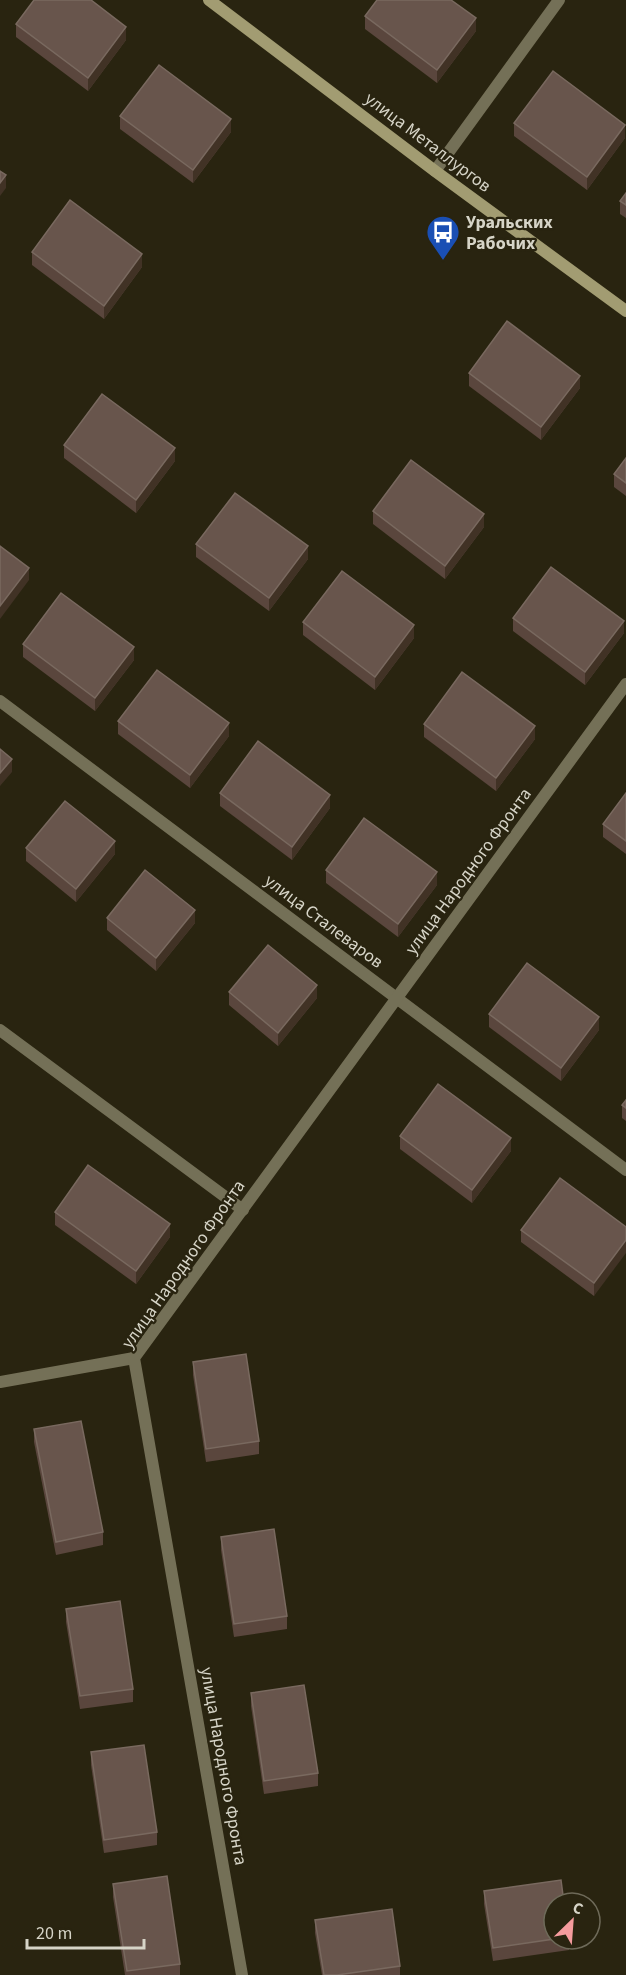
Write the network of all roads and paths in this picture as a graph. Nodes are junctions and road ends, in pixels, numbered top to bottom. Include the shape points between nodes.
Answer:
1 (209, 0) edge
2 (559, 0) edge
3 (435, 171) junction
4 (626, 311) edge
5 (626, 684) edge
6 (0, 701) edge
7 (398, 998) junction
8 (0, 1030) edge
9 (626, 1170) edge
10 (243, 1210) junction
11 (134, 1358) junction
12 (0, 1383) edge
13 (242, 1975) edge

1 - 3 main road, улица Металлургов
2 - 3 street
3 - 4 main road, улица Металлургов
5 - 7 street, улица Народного Фронта
6 - 7 street, улица Сталеваров
7 - 9 street, улица Сталеваров
7 - 10 street, улица Народного Фронта
8 - 10 street
10 - 11 street, улица Народного Фронта
11 - 12 street
11 - 13 street, улица Народного Фронта

